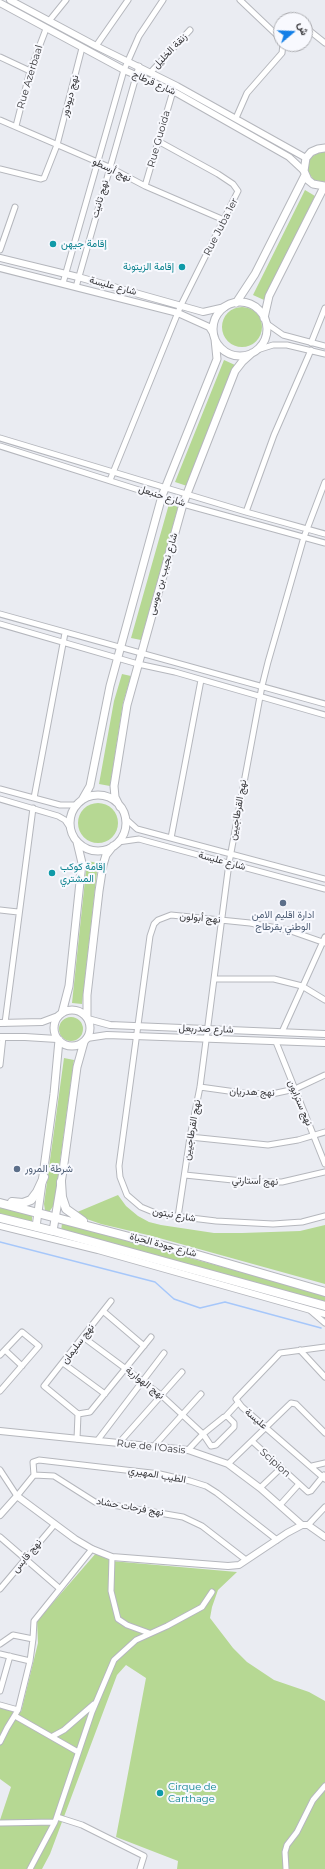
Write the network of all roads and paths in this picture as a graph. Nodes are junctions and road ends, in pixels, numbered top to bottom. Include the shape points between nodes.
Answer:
1 (12, 0) edge
2 (66, 0) edge
3 (128, 0) edge
4 (163, 0) edge
5 (240, 0) edge
6 (0, 3) edge
7 (49, 21) junction
8 (46, 29) junction
9 (190, 30) dead end
10 (273, 32) edge
11 (313, 33) edge
12 (325, 43) edge
13 (96, 46) junction
14 (82, 48) junction
15 (282, 52) edge
16 (0, 57) edge
17 (128, 61) junction
18 (139, 66) junction
19 (124, 70) junction
20 (30, 71) junction
21 (150, 72) junction
22 (135, 75) junction
23 (173, 91) junction
24 (236, 118) junction
25 (0, 120) edge
26 (16, 126) junction
27 (158, 141) junction
28 (325, 142) edge
29 (57, 145) junction
30 (321, 149) edge
31 (306, 158) junction
32 (97, 162) junction
33 (109, 167) junction
34 (0, 169) edge
35 (304, 173) junction
36 (145, 186) junction
37 (325, 187) edge
38 (15, 207) dead end
39 (224, 220) junction
40 (0, 250) edge
41 (0, 258) edge
42 (0, 268) edge
43 (66, 274) junction
44 (78, 277) junction
45 (63, 284) junction
46 (76, 287) junction
47 (236, 303) junction
48 (181, 304) junction
49 (225, 307) junction
50 (325, 308) edge
51 (178, 314) junction
52 (265, 320) junction
53 (215, 337) junction
54 (311, 343) junction
55 (325, 346) edge
56 (311, 350) junction
57 (254, 352) junction
58 (325, 354) edge
59 (0, 438) edge
60 (0, 446) edge
61 (113, 472) junction
62 (110, 480) junction
63 (325, 482) edge
64 (166, 487) junction
65 (187, 494) junction
66 (162, 496) junction
67 (183, 504) junction
68 (246, 512) junction
69 (307, 529) junction
70 (325, 534) edge
71 (304, 537) junction
72 (325, 543) edge
73 (0, 614) edge
74 (0, 624) edge
75 (66, 633) junction
76 (64, 642) junction
77 (120, 648) junction
78 (140, 654) junction
79 (117, 657) junction
80 (138, 664) junction
81 (201, 680) junction
82 (262, 686) junction
83 (261, 697) junction
84 (325, 704) edge
85 (325, 715) edge
86 (0, 789) edge
87 (34, 798) junction
88 (0, 799) edge
89 (80, 802) junction
90 (120, 807) junction
91 (33, 808) junction
92 (125, 818) junction
93 (71, 829) junction
94 (171, 838) junction
95 (77, 842) junction
96 (116, 844) junction
97 (230, 854) junction
98 (229, 863) junction
99 (325, 880) edge
100 (325, 889) edge
101 (0, 910) edge
102 (18, 912) junction
103 (221, 919) junction
104 (324, 941) edge
105 (214, 979) junction
106 (302, 986) junction
107 (325, 1000) edge
108 (60, 1014) junction
109 (87, 1018) junction
110 (3, 1023) edge
111 (137, 1027) junction
112 (207, 1028) junction
113 (282, 1032) junction
114 (325, 1034) edge
115 (136, 1036) junction
116 (2, 1037) edge
117 (206, 1038) junction
118 (58, 1040) junction
119 (86, 1040) junction
120 (276, 1042) junction
121 (325, 1043) edge
122 (0, 1064) edge
123 (325, 1075) edge
124 (200, 1087) junction
125 (295, 1089) junction
126 (325, 1132) edge
127 (314, 1135) junction
128 (190, 1137) junction
129 (325, 1164) edge
130 (325, 1172) edge
131 (185, 1175) junction
132 (44, 1177) junction
133 (61, 1182) junction
134 (0, 1202) edge
135 (38, 1213) junction
136 (325, 1216) edge
137 (55, 1217) junction
138 (178, 1217) junction
139 (0, 1218) edge
140 (0, 1226) edge
141 (36, 1227) junction
142 (97, 1227) junction
143 (53, 1230) junction
144 (325, 1292) edge
145 (112, 1301) dead end
146 (325, 1306) edge
147 (311, 1311) junction
148 (103, 1312) junction
149 (325, 1314) edge
150 (325, 1323) edge
151 (151, 1337) dead end
152 (83, 1338) junction
153 (144, 1346) junction
154 (325, 1347) edge
155 (5, 1350) junction
156 (300, 1350) junction
157 (164, 1353) dead end
158 (0, 1355) edge
159 (63, 1363) junction
160 (22, 1366) junction
161 (126, 1368) junction
162 (182, 1372) dead end
163 (325, 1377) edge
164 (0, 1380) edge
165 (142, 1380) junction
166 (6, 1385) junction
167 (0, 1391) edge
168 (105, 1394) junction
169 (201, 1394) dead end
170 (161, 1395) junction
171 (238, 1404) junction
172 (78, 1414) junction
173 (183, 1415) junction
174 (226, 1416) junction
175 (323, 1427) edge
176 (266, 1428) junction
177 (0, 1430) edge
178 (325, 1433) edge
179 (203, 1434) junction
180 (77, 1439) junction
181 (97, 1441) junction
182 (252, 1441) junction
183 (119, 1443) junction
184 (154, 1446) junction
185 (188, 1450) junction
186 (325, 1463) edge
187 (228, 1464) junction
188 (312, 1466) junction
189 (281, 1468) junction
190 (0, 1470) edge
191 (34, 1475) junction
192 (324, 1477) edge
193 (299, 1484) junction
194 (260, 1488) junction
195 (17, 1496) junction
196 (280, 1505) junction
197 (325, 1507) edge
198 (1, 1511) edge
199 (55, 1524) junction
200 (305, 1525) junction
201 (325, 1536) edge
202 (0, 1537) edge
203 (277, 1540) junction
204 (92, 1549) junction
205 (112, 1557) junction
206 (25, 1558) junction
207 (246, 1560) junction
208 (59, 1588) junction
209 (0, 1589) edge
210 (212, 1592) dead end
211 (149, 1633) junction
212 (33, 1639) junction
213 (0, 1644) edge
214 (0, 1654) edge
215 (10, 1656) junction
216 (30, 1661) junction
217 (0, 1691) edge
218 (96, 1703) junction
219 (0, 1705) edge
220 (18, 1710) junction
221 (15, 1716) junction
222 (53, 1736) junction
223 (0, 1742) edge
224 (78, 1752) junction
225 (325, 1786) edge
226 (56, 1820) junction
227 (0, 1824) edge
228 (30, 1869) edge
229 (140, 1869) edge
230 (286, 1869) edge

1 - 7 street, شارع قرطاج
2 - 7 street
3 - 13 street
4 - 17 street via 139,36
5 - 10 street
6 - 8 street, شارع قرطاج
7 - 13 street, شارع قرطاج
8 - 14 street, شارع قرطاج
8 - 20 street, Rue Azerbaal
9 - 21 street, زنقة الخليل
11 - 12 street
13 - 17 street, شارع قرطاج
14 - 19 street, شارع قرطاج
14 - 29 street, نهج ديودور
15 - 24 street via 247,93
16 - 20 street
17 - 18 street, شارع قرطاج
17 - 19 street
18 - 21 street, شارع قرطاج
18 - 22 street, نهج تانيت
19 - 22 street, شارع قرطاج
19 - 32 street
20 - 26 street, Rue Azerbaal
21 - 24 street, شارع قرطاج
22 - 23 street, شارع قرطاج
22 - 33 street, نهج تانيت
23 - 27 street, Rue Guoida
23 - 35 street, شارع قرطاج via 289,157
24 - 31 street, شارع قرطاج
25 - 26 street, نهج أرسطو
26 - 29 street, نهج أرسطو
27 - 36 street, Rue Guoida
27 - 39 street, Rue Juba 1er via 218,174 237,188 237,194
28 - 30 main road
29 - 32 street, نهج أرسطو
29 - 34 street, نهج ديودور via 44,178
30 - 31 main road via 311,152
31 - 35 main road
32 - 33 street, نهج أرسطو
32 - 43 street
33 - 36 street, نهج أرسطو
33 - 44 street, نهج تانيت
35 - 37 main road via 313,184
35 - 47 main road via 255,274
36 - 39 street, نهج أرسطو
37 - 52 main road via 269,296
38 - 40 street
39 - 48 street, Rue Juba 1er
41 - 43 street, شارع عليسة
42 - 45 street, شارع عليسة
43 - 44 street, شارع عليسة
43 - 45 street
44 - 46 street, نهج تانيت
44 - 48 street, شارع عليسة
45 - 46 street, شارع عليسة
46 - 51 street, شارع عليسة
47 - 49 main road
47 - 52 main road via 253,306
48 - 49 street, شارع عليسة via 203,312
48 - 51 street, Rue Juba 1er
49 - 53 main road via 217,316
50 - 54 street
51 - 53 street, شارع عليسة via 209,327
51 - 61 street, Rue Juba 1er
52 - 54 street via 283,335
52 - 57 main road via 267,329 264,341
53 - 57 main road via 222,349 234,355
53 - 64 main road via 217,359
54 - 55 street
56 - 57 street via 273,345
56 - 58 street
56 - 68 street via 274,435
57 - 65 main road, شارع نجيب بن موسى via 235,371
59 - 61 street, شارع حنبعل
60 - 62 street, شارع حنبعل
61 - 62 street, Rue Juba 1er
61 - 64 street, شارع حنبعل
62 - 66 street, شارع حنبعل
63 - 69 street, نهج القرطاجيين
64 - 65 street, شارع حنبعل
64 - 66 main road
65 - 67 main road, شارع نجيب بن موسى
65 - 68 street, شارع حنبعل
66 - 67 street, شارع حنبعل
66 - 77 main road
67 - 71 street, شارع حنبعل
67 - 78 main road, شارع نجيب بن موسى
68 - 69 street, شارع حنبعل
69 - 70 street, شارع حنبعل
69 - 71 street, نهج القرطاجيين
71 - 72 street, شارع حنبعل
71 - 82 street, نهج القرطاجيين
73 - 75 street
74 - 76 street
75 - 76 street
75 - 77 street
76 - 79 street
76 - 87 street
77 - 78 street
77 - 79 main road
78 - 80 main road, شارع نجيب بن موسى
78 - 82 street
79 - 80 street
79 - 89 main road via 90,786
80 - 81 street
80 - 90 main road, شارع نجيب بن موسى via 127,705 114,786 115,797
81 - 83 street
81 - 94 street
82 - 83 street, نهج القرطاجيين
82 - 84 street
83 - 85 street
83 - 97 street, نهج القرطاجيين
86 - 87 street
87 - 89 street via 60,805
88 - 91 street
89 - 90 main road via 95,795 109,798
89 - 93 main road via 70,820
90 - 92 main road
91 - 93 street via 58,816 65,820
91 - 102 street
92 - 94 street, شارع عليسة via 137,829
92 - 96 main road via 124,831
93 - 95 main road
94 - 97 street, شارع عليسة
95 - 96 main road via 85,848 94,850 104,850
95 - 108 main road via 82,862 69,986
96 - 98 street, شارع عليسة via 139,839
96 - 109 main road via 106,856 101,878 87,995
97 - 98 street, نهج القرطاجيين
97 - 99 street, شارع عليسة
98 - 100 street, شارع عليسة
98 - 103 street, نهج القرطاجيين
101 - 102 street
102 - 110 street
103 - 104 street, نهج أبولون via 288,930
103 - 105 street, نهج القرطاجيين
103 - 111 street, نهج أبولون via 172,915 163,917 154,924
104 - 106 street
105 - 106 street via 264,978
105 - 112 street, نهج القرطاجيين
106 - 107 street
106 - 113 street
108 - 109 main road via 75,1010
108 - 110 street via 42,1022
108 - 118 main road via 54,1027
109 - 111 street, شارع صدربعل via 110,1025
109 - 119 main road via 90,1029
111 - 112 street, شارع صدربعل
111 - 115 street, شارع نبتون
112 - 113 street, شارع صدربعل
112 - 117 street, نهج القرطاجيين
113 - 114 street, شارع صدربعل
115 - 117 street, شارع صدربعل
115 - 119 street, شارع صدربعل via 107,1035
115 - 138 street, شارع نبتون via 119,1166 120,1177 127,1195 134,1202 149,1211
116 - 118 street via 25,1036
116 - 122 street
117 - 120 street, شارع صدربعل
117 - 124 street, نهج القرطاجيين
118 - 119 main road via 71,1046
118 - 132 main road
119 - 133 main road via 77,1067
120 - 121 street, شارع صدربعل
120 - 125 street, نهج سترابون
123 - 125 street, نهج هدريان
124 - 125 street, نهج هدريان via 272,1094
124 - 128 street, نهج القرطاجيين
125 - 127 street, نهج سترابون
126 - 127 street
127 - 128 street via 268,1145
127 - 129 street, نهج سترابون
128 - 131 street, نهج القرطاجيين
130 - 131 street, نهج أستارتي via 293,1181 267,1183
131 - 138 street, نهج القرطاجيين
132 - 134 highway via 30,1200
132 - 135 main road
133 - 137 main road
133 - 142 highway via 66,1209 77,1218
134 - 135 highway, شارع جودة الحياة
135 - 137 highway, شارع جودة الحياة
135 - 141 main road
136 - 138 street, شارع نبتون via 302,1222 273,1224
137 - 142 highway, شارع جودة الحياة
137 - 143 main road
139 - 141 highway, شارع جودة الحياة
140 - 147 street via 98,1250
141 - 143 highway, شارع جودة الحياة
142 - 144 highway, شارع جودة الحياة
143 - 146 highway, شارع جودة الحياة
145 - 148 street, نهج سليمان
147 - 149 street
147 - 150 street
148 - 152 street, نهج سليمان
148 - 153 street
151 - 153 street
152 - 159 street, نهج سليمان
152 - 161 street, نهج الهوارية
153 - 161 street
154 - 156 street, عليسة
155 - 158 street
155 - 160 street
155 - 160 street via 21,1332 39,1346
156 - 163 street
156 - 171 street, عليسة via 285,1351 276,1355 237,1397
157 - 165 street
159 - 168 street
159 - 172 street, نهج سليمان via 44,1386
160 - 166 street
161 - 165 street, نهج الهوارية
161 - 168 street
162 - 170 street
164 - 166 street
165 - 170 street, نهج الهوارية
165 - 181 street
166 - 167 street
168 - 172 street via 90,1412
169 - 173 street
170 - 173 street, نهج الهوارية
170 - 183 street
171 - 174 street
171 - 176 street, عليسة
172 - 180 street
173 - 179 street, نهج الهوارية
173 - 184 street
174 - 179 street
174 - 179 street, نهج الهوارية via 234,1423 234,1427 216,1445 211,1446
175 - 176 street via 296,1404 290,1404
175 - 178 street
176 - 182 street
176 - 188 street, عليسة
177 - 180 street, Rue de l'Oasis
179 - 185 street
180 - 181 street, Rue de l'Oasis
181 - 183 street, Rue de l'Oasis
182 - 187 street
182 - 189 street, Scipion
183 - 184 street, Rue de l'Oasis
184 - 185 street, Rue de l'Oasis
185 - 187 street, Rue de l'Oasis
186 - 188 street
187 - 194 street, Rue de l'Oasis
188 - 192 street, عليسة
189 - 193 street, Scipion
189 - 194 street
190 - 195 street
191 - 195 street
191 - 203 street, الطيب المهيري via 33,1462 39,1460 160,1474 190,1481 217,1493
191 - 207 street, نهج فرحات حشاد via 58,1478 95,1502 183,1517 202,1526
192 - 193 street via 310,1492
193 - 196 street
194 - 196 street, Rue de l'Oasis
195 - 198 street
195 - 199 street
196 - 200 street, Rue de l'Oasis
197 - 200 street
199 - 204 street
199 - 206 street, نهج قابس
200 - 201 street, Rue de l'Oasis
200 - 203 street
202 - 206 street
203 - 207 street
204 - 205 street
204 - 208 street
205 - 207 street via 228,1566 237,1566
205 - 211 street via 112,1591 118,1619
206 - 208 street
206 - 209 street, نهج قابس
208 - 212 street via 34,1621
210 - 211 street via 202,1607
211 - 218 street via 136,1640 114,1660
212 - 213 street via 13,1635
212 - 216 street
214 - 215 street
215 - 216 street
215 - 217 street
216 - 220 street
218 - 222 street
218 - 224 street
219 - 220 street
220 - 221 street
221 - 222 street
221 - 223 street
222 - 224 street
224 - 226 street
225 - 230 street via 313,1800 297,1832 287,1845
226 - 227 street
226 - 228 street
226 - 229 street via 82,1825 144,1856

